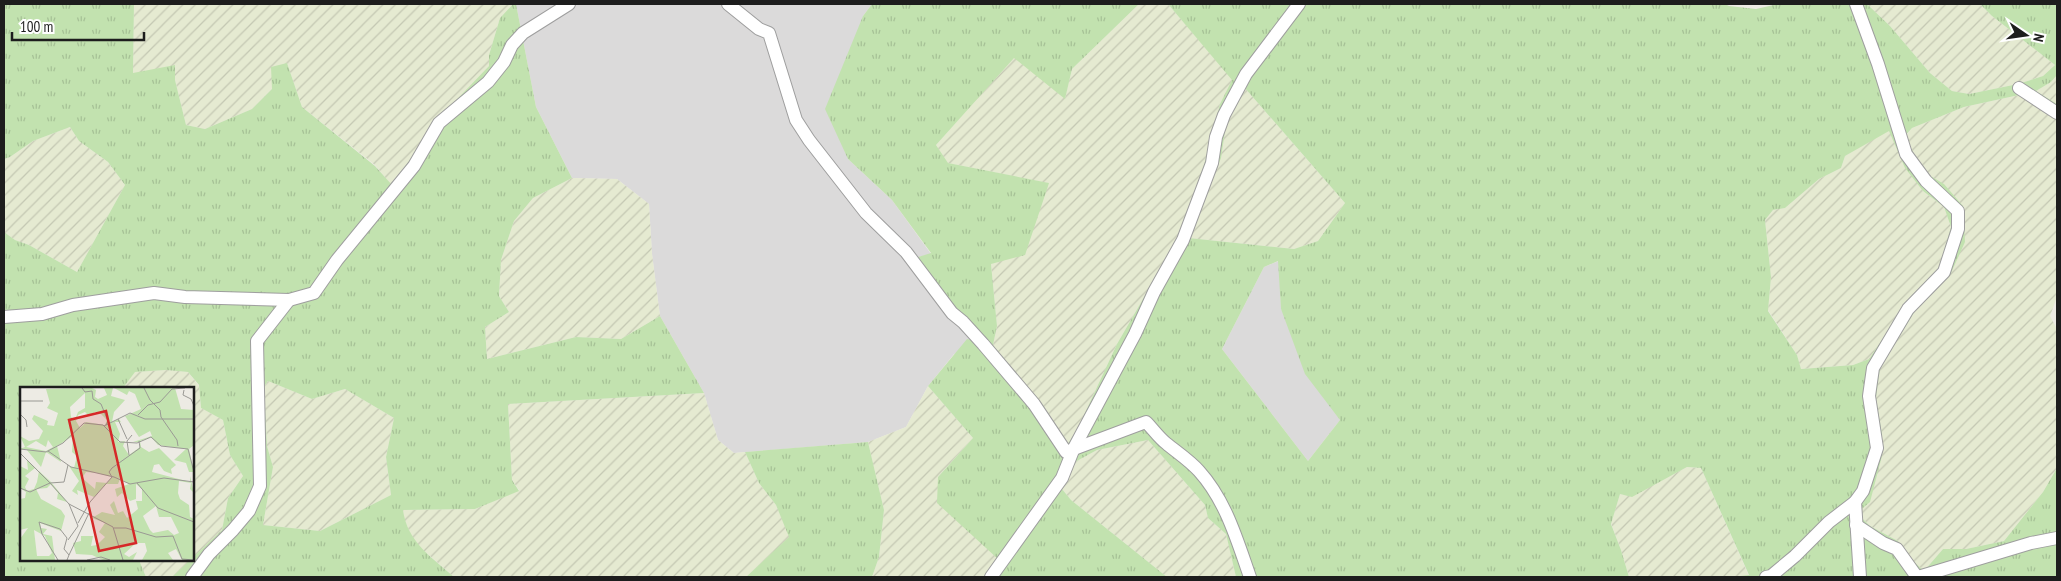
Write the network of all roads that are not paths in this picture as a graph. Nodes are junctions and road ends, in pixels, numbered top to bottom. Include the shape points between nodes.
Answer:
1 (569, 4) edge
2 (728, 4) edge
3 (1299, 4) edge
4 (1856, 4) edge
5 (2019, 88) dead end
6 (2057, 113) edge
7 (289, 300) junction
8 (4, 316) edge
9 (1074, 448) junction
10 (1855, 502) junction
11 (1856, 525) junction
12 (2057, 538) edge
13 (192, 577) edge
14 (992, 577) edge
15 (1250, 577) edge
16 (1766, 577) edge
17 (1860, 577) edge
18 (1918, 577) edge

1 - 7 street via 523,33 488,82 439,123 414,166 314,293
2 - 9 street via 759,29 769,33 796,120 809,140 866,212 906,252 952,313 1034,404 1066,452
3 - 9 street via 1234,94 1220,126 1212,163 1183,240
4 - 10 street via 1906,154 1926,181 1958,211 1958,229 1944,272 1908,310 1873,368 1869,396 1877,448 1863,491
5 - 6 street
7 - 8 street via 154,293 73,305 42,314
7 - 13 street via 258,341 260,486 249,511
9 - 14 street via 1062,478
9 - 15 street via 1146,422 1201,473 1214,491 1226,510
10 - 11 street
10 - 16 street via 1772,576
11 - 17 street
11 - 18 street via 1897,549
12 - 18 street

